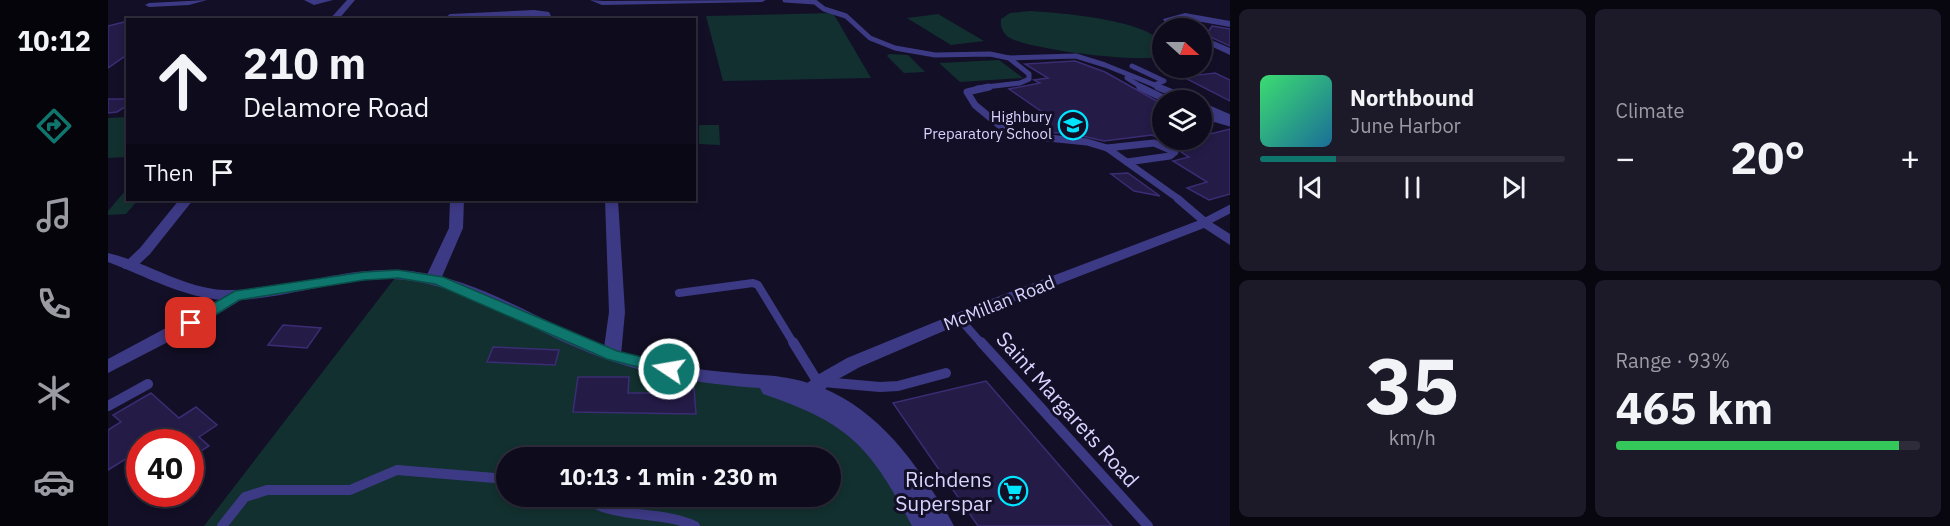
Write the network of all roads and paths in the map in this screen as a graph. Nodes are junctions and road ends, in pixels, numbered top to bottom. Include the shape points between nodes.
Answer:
1 (203, 0) edge
2 (308, 0) edge
3 (329, 0) edge
4 (351, 0) edge
5 (762, 0) edge
6 (785, 0) edge
7 (598, 2) edge
8 (149, 5) dead end
9 (605, 15) dead end
10 (450, 17) dead end
11 (335, 18) edge
12 (548, 18) edge
13 (1171, 18) edge
14 (1197, 18) edge
15 (1212, 21) edge
16 (1230, 24) edge
17 (1212, 44) edge
18 (1230, 52) edge
19 (1010, 58) junction
20 (1132, 66) dead end
21 (1148, 74) junction
22 (1132, 77) junction
23 (1153, 85) junction
24 (1165, 90) edge
25 (1152, 93) edge
26 (1212, 110) edge
27 (1212, 118) edge
28 (1230, 118) edge
29 (1230, 123) edge
30 (1107, 148) junction
31 (1127, 162) junction
32 (185, 201) edge
33 (457, 201) edge
34 (611, 201) edge
35 (1230, 209) edge
36 (1205, 222) junction
37 (1230, 241) edge
38 (108, 257) edge
39 (129, 266) junction
40 (434, 279) junction
41 (679, 292) dead end
42 (235, 296) junction
43 (959, 318) junction
44 (612, 355) junction
45 (108, 368) edge
46 (946, 372) dead end
47 (148, 384) dead end
48 (814, 389) junction
49 (108, 406) edge
50 (496, 478) edge
51 (600, 507) edge
52 (222, 526) edge
53 (695, 526) edge
54 (923, 526) edge
55 (943, 526) edge
56 (1148, 526) edge

1 - 8 street
2 - 3 street
4 - 11 street
5 - 7 street
6 - 19 lane via 816,2 846,16 870,38 895,48 935,56 994,54
7 - 9 street
10 - 12 street via 534,13 546,14
13 - 14 street
15 - 16 street
17 - 18 street
19 - 22 lane via 1070,55 1105,64
19 - 30 lane via 1031,78 967,92 990,120 1012,135 1087,141
20 - 21 lane
21 - 22 lane
21 - 23 lane via 1164,81
22 - 23 lane
22 - 25 lane via 1127,78
23 - 24 lane
26 - 28 lane
27 - 29 lane
30 - 31 lane
30 - 31 lane via 1154,143 1175,152
31 - 36 lane
32 - 39 street
33 - 40 street via 456,228
34 - 44 street via 617,312
35 - 36 lane
36 - 37 street
36 - 43 street, McMillan Road
38 - 39 street
39 - 42 street via 199,292
40 - 42 street via 380,274
40 - 44 street
41 - 48 lane via 758,285
42 - 45 street
43 - 48 street, McMillan Road via 869,357
43 - 56 lane, Saint Margarets Road
44 - 48 street via 651,366
46 - 48 lane via 889,387
47 - 49 lane
48 - 54 street via 879,452
48 - 55 street via 878,433
50 - 52 lane via 397,470 335,492 255,492 241,501
51 - 53 lane via 682,520

